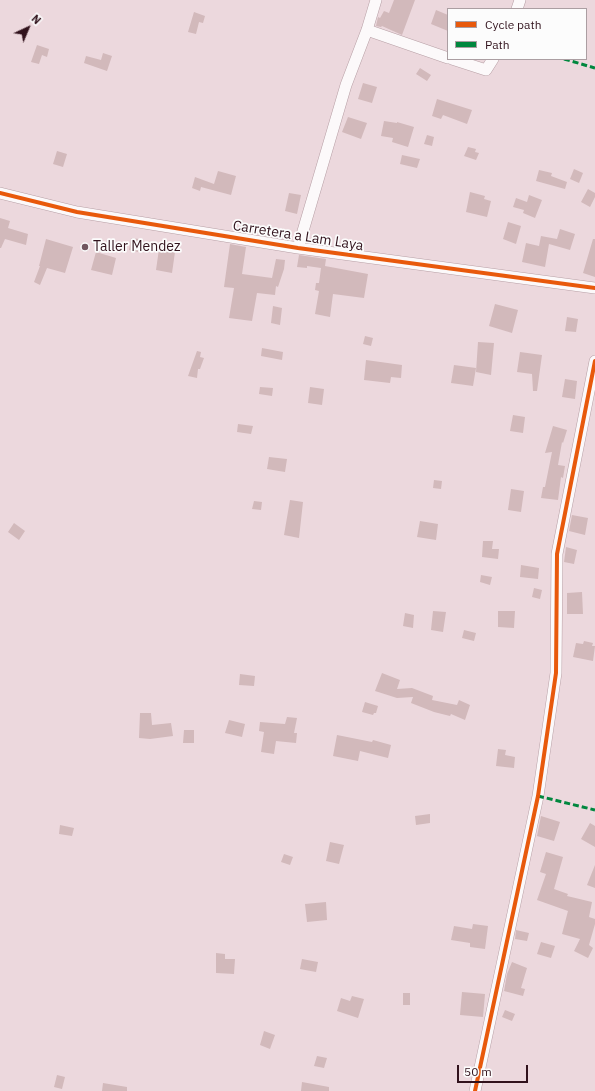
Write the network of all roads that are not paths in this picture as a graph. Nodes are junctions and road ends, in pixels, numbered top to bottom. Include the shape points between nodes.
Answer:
1 (376, 0) edge
2 (367, 30) junction
3 (447, 58) edge
4 (455, 60) edge
5 (492, 60) edge
6 (0, 193) edge
7 (298, 248) junction
8 (595, 288) edge
9 (595, 361) edge
10 (475, 1091) edge

1 - 2 street
2 - 3 street
2 - 7 street via 346,85
4 - 5 street via 486,70
6 - 7 street, Carretera a Lam Laya via 77,212
7 - 8 street, Carretera a Lam Laya
9 - 10 street via 557,554 556,673 538,796

